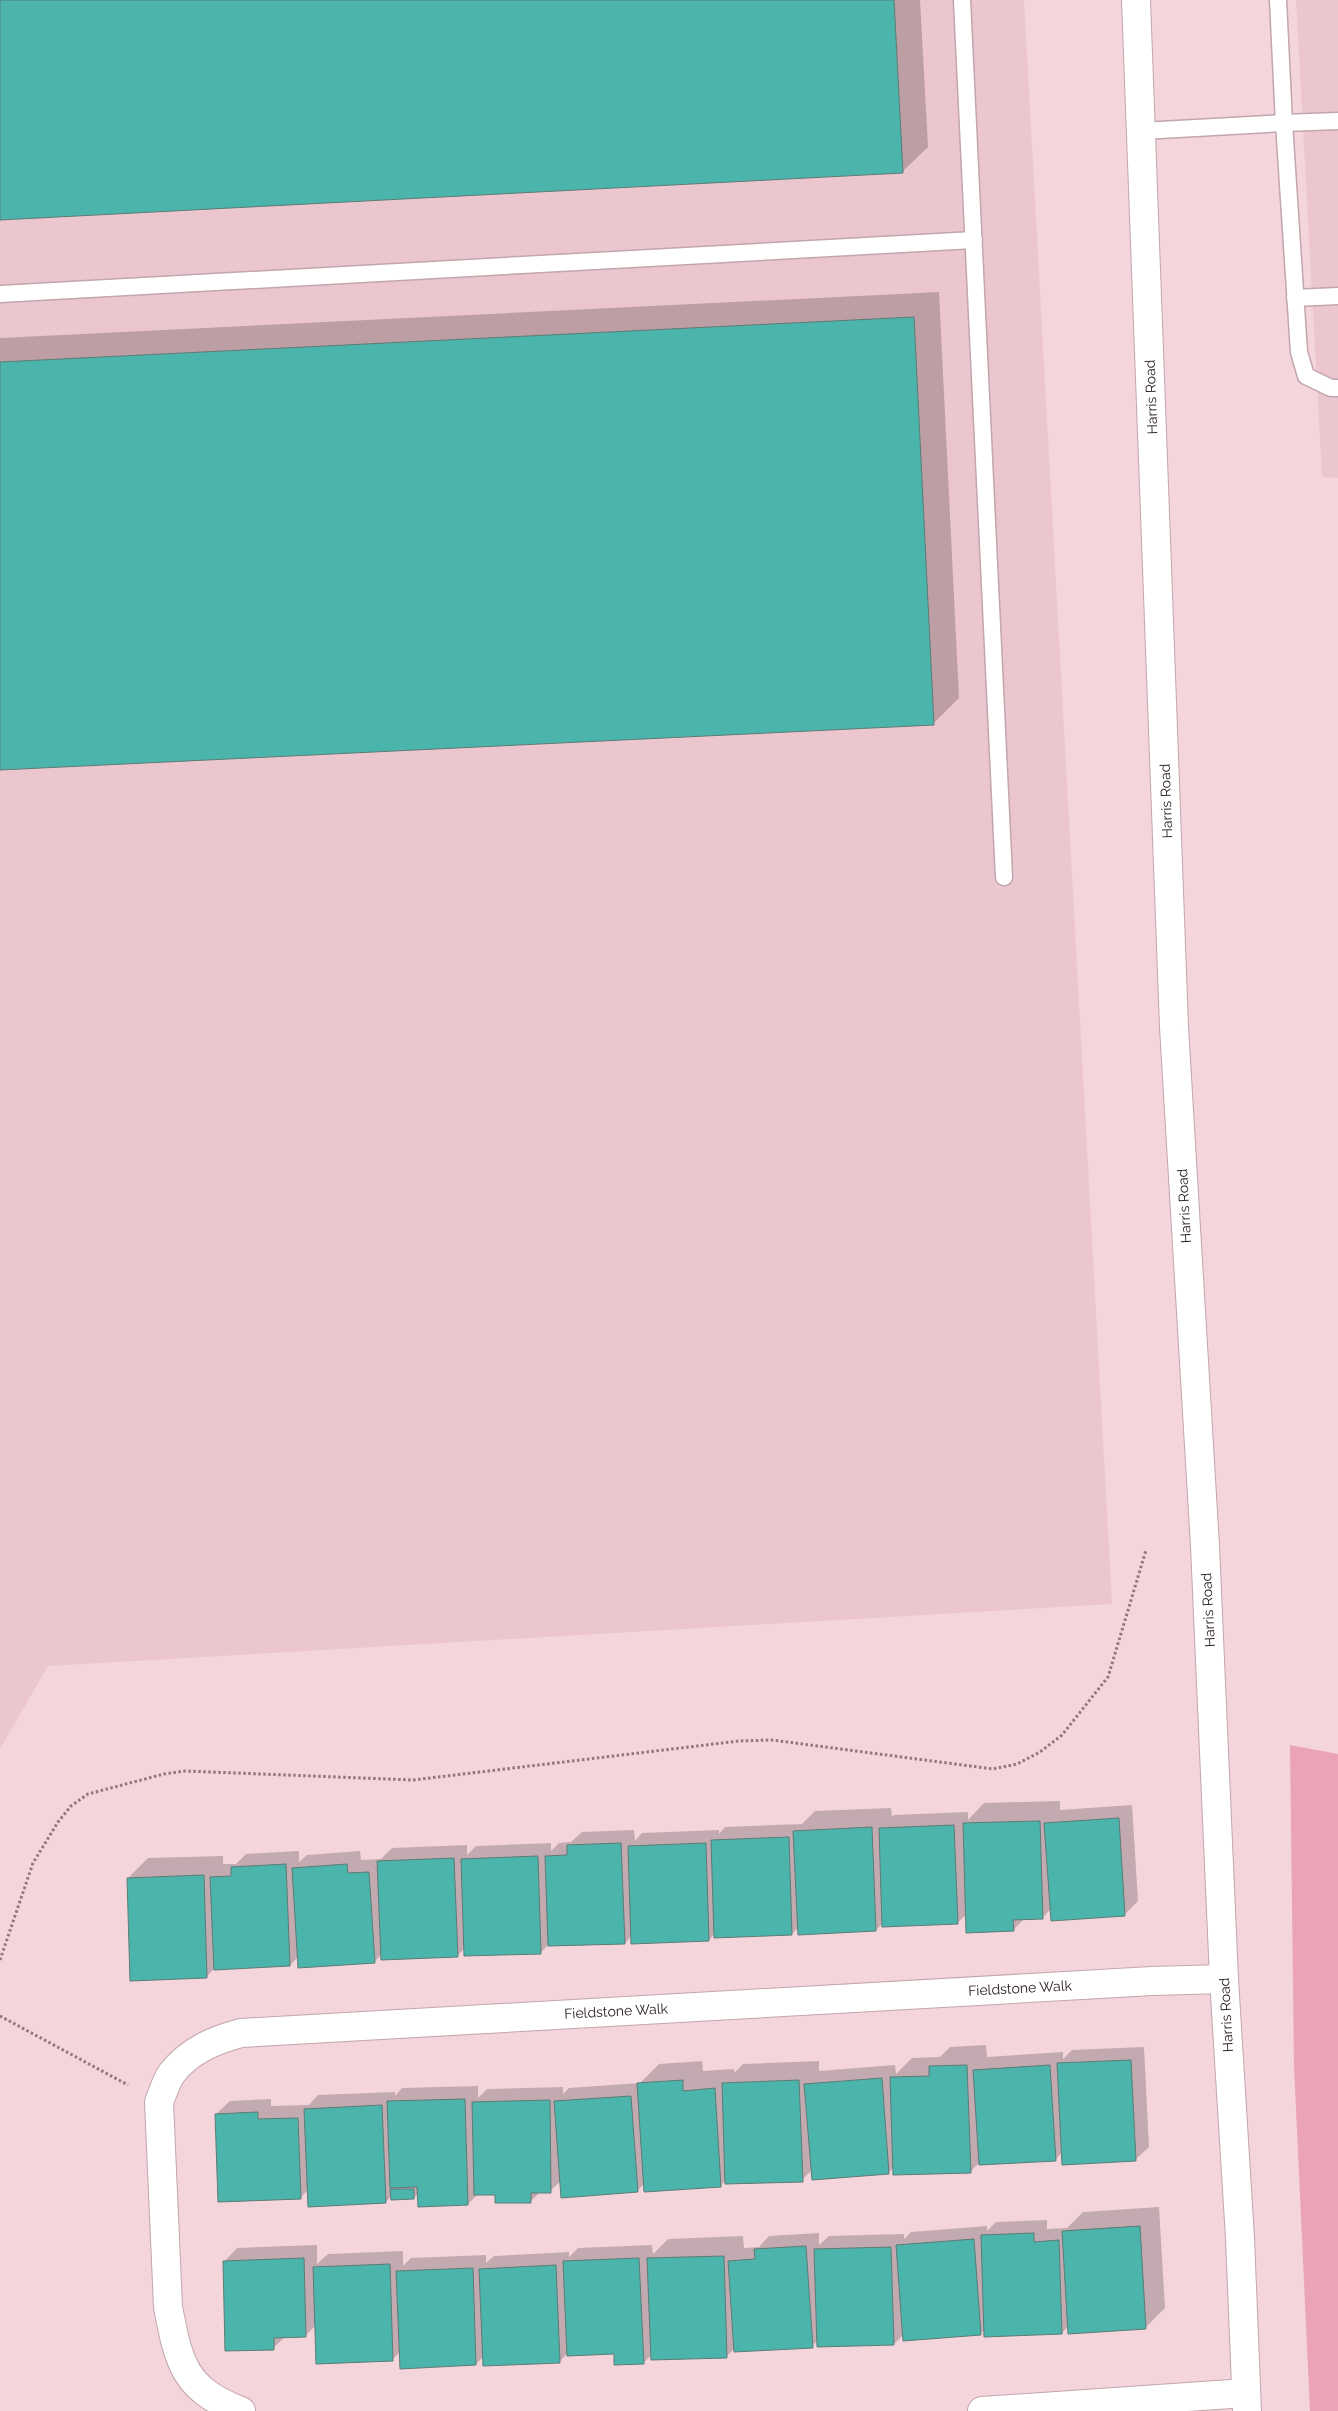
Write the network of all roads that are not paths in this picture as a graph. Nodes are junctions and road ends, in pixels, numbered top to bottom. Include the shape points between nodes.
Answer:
1 (962, 0) edge
2 (1136, 0) edge
3 (1278, 0) edge
4 (1338, 121) edge
5 (1284, 123) junction
6 (1142, 131) junction
7 (974, 240) junction
8 (0, 294) edge
9 (1338, 296) edge
10 (1295, 298) junction
11 (1338, 388) edge
12 (1004, 877) dead end
13 (1224, 1979) junction
14 (1246, 2402) edge
15 (241, 2411) edge
16 (982, 2411) edge

1 - 7 lane
2 - 6 main road, Harris Road
3 - 5 lane
4 - 5 lane
5 - 6 lane
5 - 10 lane
6 - 13 main road, Harris Road via 1174,1027 1205,1546
7 - 8 lane
7 - 12 lane
9 - 10 lane
10 - 11 lane via 1299,352 1306,376
13 - 14 main road, Harris Road via 1240,2238
13 - 15 main road, Fieldstone Walk via 242,2033 214,2040 190,2056 172,2074 159,2102 168,2307 185,2369 201,2390 222,2404
14 - 16 main road

